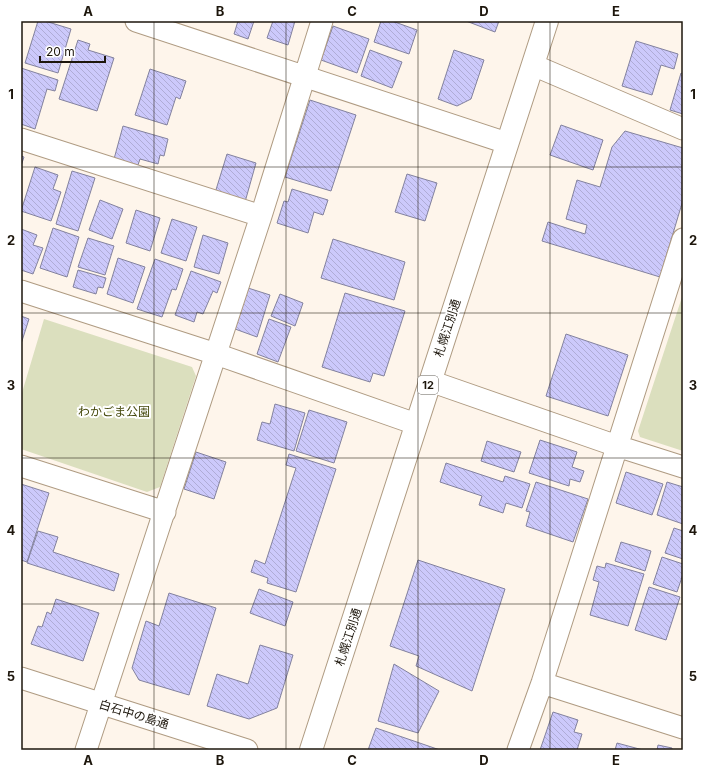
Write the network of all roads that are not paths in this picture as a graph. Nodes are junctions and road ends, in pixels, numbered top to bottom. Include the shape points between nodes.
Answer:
1 (136, 21) edge
2 (322, 21) edge
3 (547, 21) edge
4 (533, 65) junction
5 (304, 75) junction
6 (683, 129) edge
7 (21, 139) edge
8 (507, 143) junction
9 (262, 216) junction
10 (683, 239) edge
11 (21, 290) edge
12 (216, 354) junction
13 (430, 381) junction
14 (416, 424) junction
15 (617, 446) junction
16 (21, 466) edge
17 (683, 467) edge
18 (165, 512) junction
19 (21, 678) edge
20 (542, 682) junction
21 (100, 704) junction
22 (683, 728) edge
23 (86, 750) edge
24 (247, 750) edge
25 (312, 750) edge
26 (518, 750) edge

1 - 5 street
2 - 5 street
3 - 4 highway, 札幌江別通 / 12
4 - 6 street
4 - 8 highway, 札幌江別通 / 12
5 - 8 street
5 - 9 street
7 - 9 street
8 - 13 highway, 札幌江別通 / 12
9 - 12 street
10 - 15 street
11 - 12 street
12 - 14 street
12 - 18 street
13 - 14 highway, 札幌江別通 / 12
13 - 15 street
14 - 25 highway, 札幌江別通 / 12
15 - 17 street
15 - 20 street
16 - 18 street
18 - 21 street
19 - 21 street, 白石中の島通
20 - 22 street
20 - 26 street
21 - 23 street
21 - 24 street, 白石中の島通

